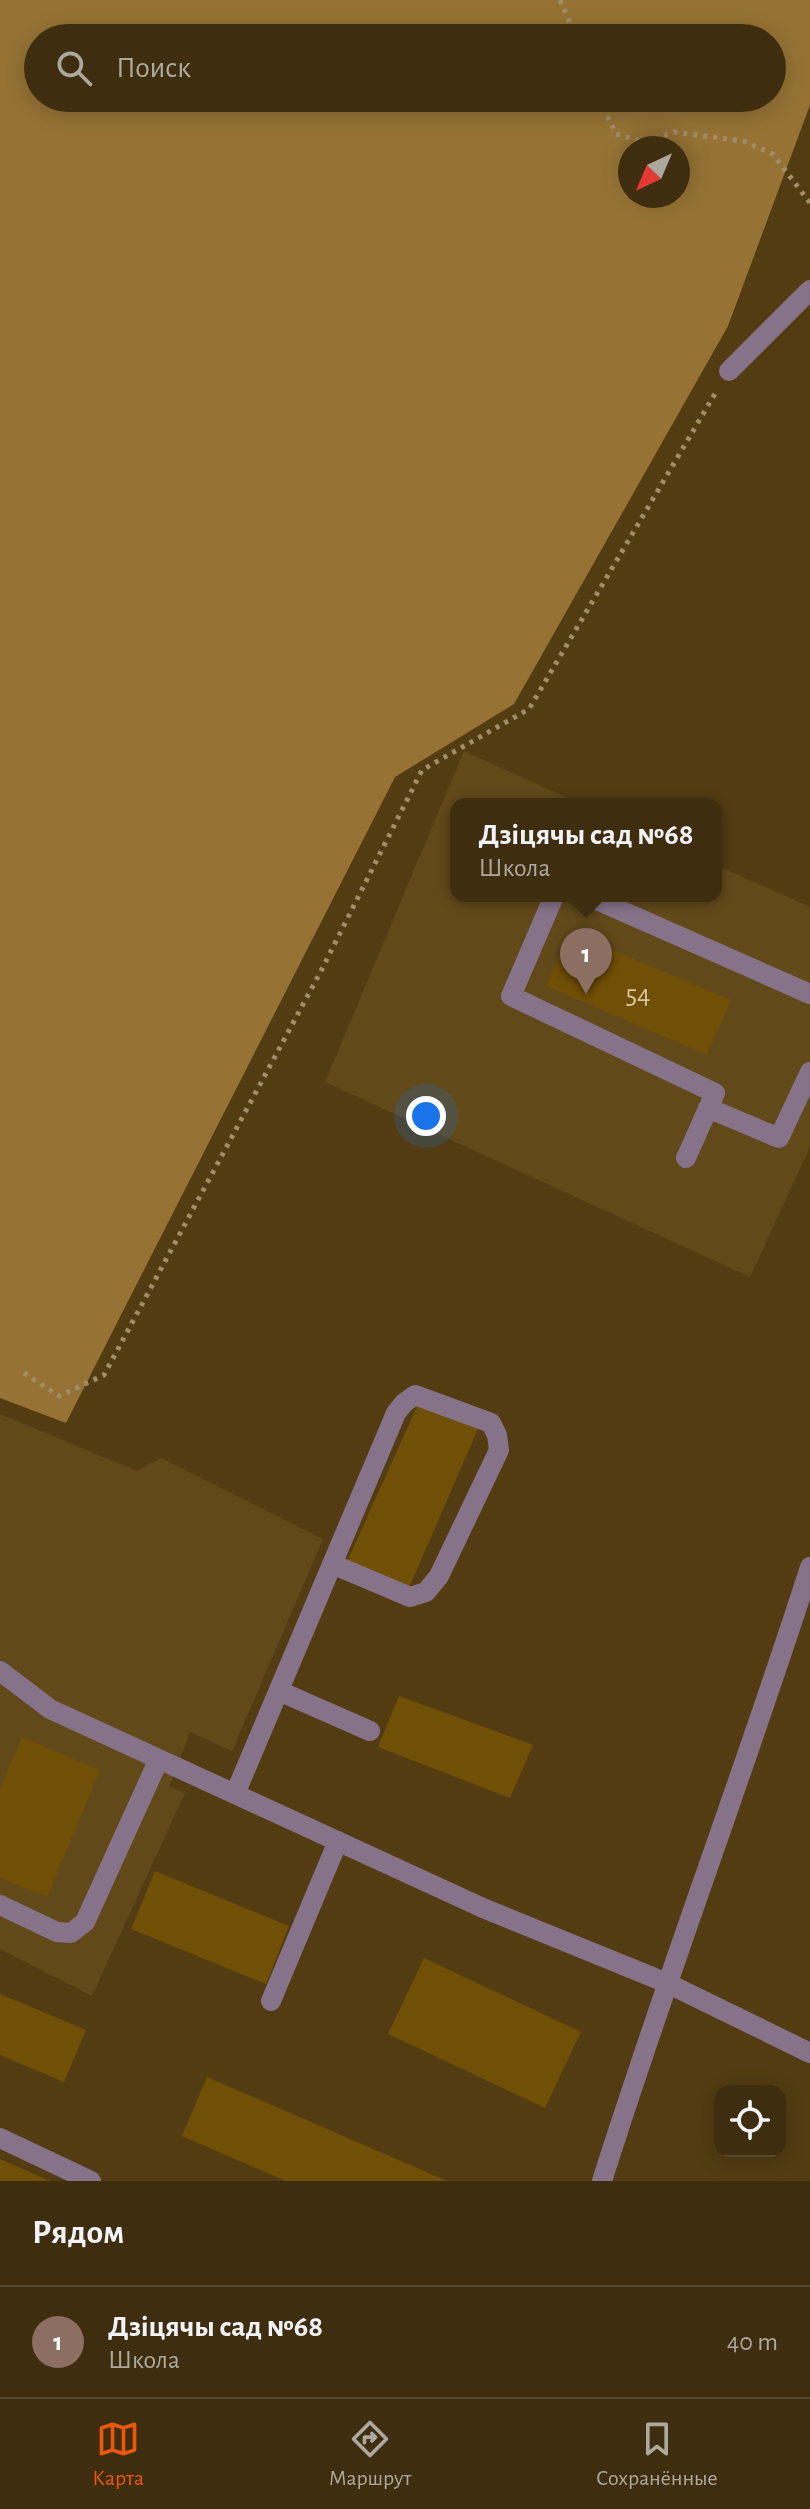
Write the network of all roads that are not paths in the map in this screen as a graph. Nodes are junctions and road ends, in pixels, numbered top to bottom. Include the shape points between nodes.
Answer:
1 (810, 290) edge
2 (729, 371) road end
3 (551, 902) edge
4 (602, 902) edge
5 (810, 994) edge
6 (810, 1072) edge
7 (708, 1108) junction
8 (686, 1158) dead end
9 (332, 1564) junction
10 (810, 1567) edge
11 (0, 1671) edge
12 (279, 1691) junction
13 (370, 1731) dead end
14 (159, 1759) junction
15 (235, 1794) junction
16 (338, 1841) junction
17 (0, 1905) edge
18 (667, 1983) junction
19 (271, 2001) dead end
20 (810, 2053) edge
21 (0, 2138) edge
22 (91, 2181) edge
23 (602, 2181) edge

1 - 2 lane
3 - 7 lane via 511,996 715,1093
4 - 5 lane
6 - 7 lane via 779,1138
7 - 8 lane
9 - 9 lane via 404,1403 415,1395 491,1423 499,1450 439,1576 426,1592 410,1597
9 - 12 lane
10 - 18 lane
11 - 14 lane via 50,1709
12 - 13 lane
12 - 15 lane
14 - 15 lane
14 - 17 lane via 85,1922 71,1933 57,1932
15 - 16 lane
16 - 18 lane via 483,1908
16 - 19 lane
18 - 20 lane
18 - 23 lane
21 - 22 lane

